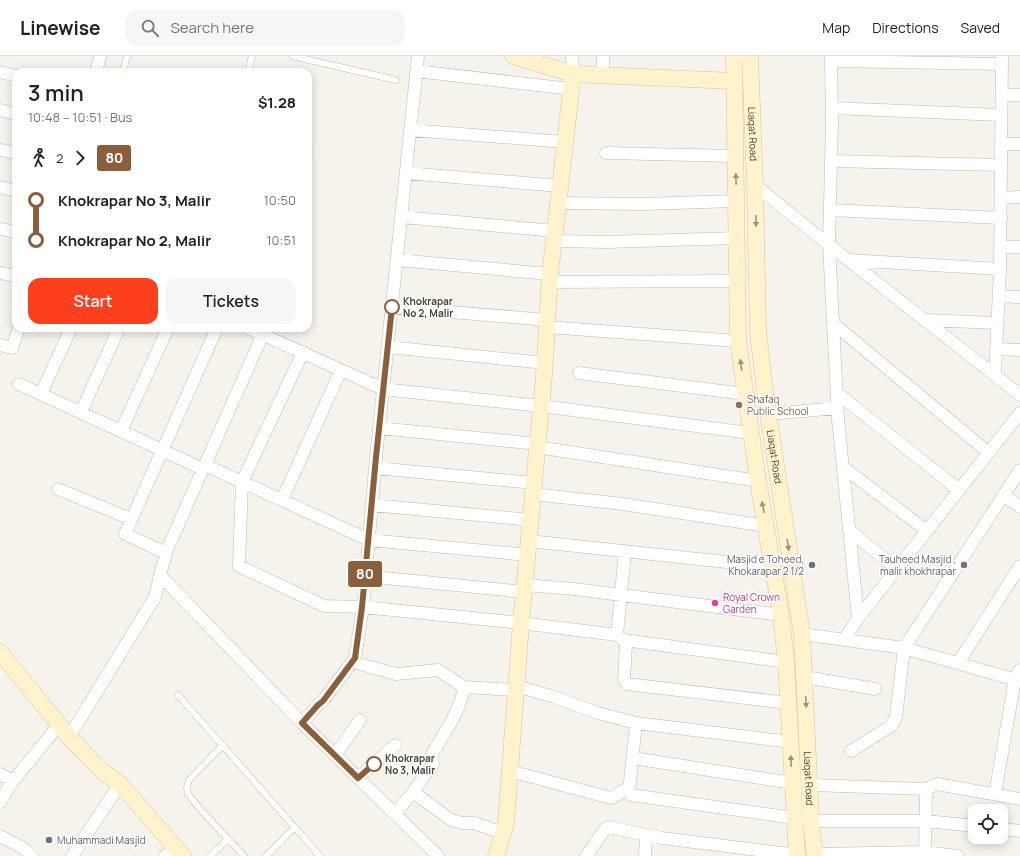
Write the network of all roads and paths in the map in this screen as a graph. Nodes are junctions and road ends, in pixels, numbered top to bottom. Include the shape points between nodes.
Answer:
1 (127, 56) edge
2 (252, 56) edge
3 (292, 56) edge
4 (418, 56) edge
5 (512, 56) edge
6 (572, 56) edge
7 (603, 56) edge
8 (734, 56) edge
9 (750, 56) edge
10 (96, 57) edge
11 (831, 58) edge
12 (1002, 60) edge
13 (96, 68) edge
14 (124, 68) edge
15 (249, 68) edge
16 (416, 71) junction
17 (0, 72) edge
18 (12, 75) edge
19 (603, 75) junction
20 (396, 80) dead end
21 (572, 81) junction
22 (734, 81) junction
23 (1002, 95) junction
24 (1020, 95) edge
25 (832, 108) junction
26 (0, 110) edge
27 (12, 113) edge
28 (1001, 115) junction
29 (410, 130) junction
30 (565, 142) junction
31 (1001, 144) junction
32 (1020, 144) edge
33 (0, 150) edge
34 (12, 152) edge
35 (606, 153) dead end
36 (735, 156) junction
37 (831, 161) junction
38 (1001, 165) junction
39 (406, 174) junction
40 (755, 185) junction
41 (560, 186) junction
42 (0, 187) edge
43 (12, 190) edge
44 (1020, 197) edge
45 (1001, 198) junction
46 (736, 201) junction
47 (558, 203) junction
48 (830, 210) junction
49 (402, 217) junction
50 (1001, 218) junction
51 (0, 229) edge
52 (12, 231) edge
53 (554, 236) junction
54 (737, 238) junction
55 (829, 245) junction
56 (1000, 247) junction
57 (1020, 247) edge
58 (397, 260) junction
59 (848, 260) junction
60 (1000, 269) junction
61 (0, 273) edge
62 (12, 275) edge
63 (550, 278) junction
64 (737, 281) junction
65 (999, 296) junction
66 (1020, 297) edge
67 (392, 307) junction
68 (924, 320) junction
69 (998, 323) junction
70 (547, 324) junction
71 (834, 324) junction
72 (18, 332) edge
73 (69, 332) edge
74 (117, 332) edge
75 (166, 332) edge
76 (215, 332) edge
77 (258, 332) edge
78 (263, 334) junction
79 (738, 341) junction
80 (0, 345) edge
81 (388, 347) junction
82 (996, 349) junction
83 (1020, 350) edge
84 (303, 352) junction
85 (545, 364) junction
86 (341, 370) junction
87 (579, 373) dead end
88 (995, 375) junction
89 (19, 384) dead end
90 (384, 389) junction
91 (837, 393) junction
92 (41, 394) junction
93 (745, 394) junction
94 (1020, 395) edge
95 (541, 406) junction
96 (838, 408) junction
97 (81, 412) junction
98 (1020, 413) edge
99 (769, 414) junction
100 (379, 428) junction
101 (121, 431) junction
102 (750, 433) junction
103 (538, 446) junction
104 (162, 450) junction
105 (989, 453) junction
106 (204, 467) junction
107 (843, 467) junction
108 (375, 468) junction
109 (1020, 470) edge
110 (758, 481) junction
111 (242, 482) junction
112 (534, 488) junction
113 (58, 489) dead end
114 (959, 490) junction
115 (1004, 495) junction
116 (282, 500) junction
117 (372, 505) junction
118 (1020, 507) edge
119 (131, 519) junction
120 (531, 520) junction
121 (766, 526) junction
122 (850, 531) junction
123 (927, 531) junction
124 (369, 540) junction
125 (528, 548) junction
126 (625, 551) junction
127 (166, 553) junction
128 (1020, 566) edge
129 (773, 567) junction
130 (897, 569) junction
131 (160, 575) junction
132 (365, 576) junction
133 (524, 588) junction
134 (621, 595) junction
135 (362, 607) junction
136 (781, 615) junction
137 (858, 618) junction
138 (521, 623) junction
139 (802, 634) junction
140 (621, 638) junction
141 (844, 640) junction
142 (904, 648) junction
143 (0, 652) edge
144 (352, 662) junction
145 (786, 662) junction
146 (958, 663) junction
147 (805, 677) junction
148 (1018, 677) edge
149 (464, 687) junction
150 (516, 688) junction
151 (875, 689) dead end
152 (178, 695) dead end
153 (788, 703) junction
154 (360, 720) dead end
155 (302, 723) junction
156 (636, 723) junction
157 (64, 731) junction
158 (791, 742) junction
159 (223, 745) junction
160 (395, 745) dead end
161 (851, 751) dead end
162 (335, 755) junction
163 (633, 758) junction
164 (510, 771) junction
165 (0, 774) edge
166 (358, 778) junction
167 (13, 781) junction
168 (792, 783) junction
169 (810, 785) junction
170 (117, 788) junction
171 (629, 788) junction
172 (926, 789) junction
173 (413, 792) junction
174 (996, 794) junction
175 (1020, 799) edge
176 (0, 802) edge
177 (395, 814) junction
178 (794, 818) junction
179 (811, 821) junction
180 (926, 821) junction
181 (968, 825) edge
182 (295, 827) junction
183 (1008, 829) edge
184 (1020, 830) edge
185 (503, 833) junction
186 (0, 836) edge
187 (646, 836) junction
188 (228, 839) junction
189 (172, 854) edge
190 (925, 854) edge
191 (815, 855) edge
192 (32, 856) edge
193 (72, 856) edge
194 (210, 856) edge
195 (244, 856) edge
196 (266, 856) edge
197 (320, 856) edge
198 (438, 856) edge
199 (496, 856) edge
200 (586, 856) edge
201 (645, 856) edge
202 (797, 856) edge
203 (958, 856) edge

1 - 14 lane
2 - 15 lane
3 - 20 lane
4 - 16 street
5 - 21 main road
6 - 21 street
7 - 19 street
8 - 22 main road
9 - 40 main road, Liaqat Road
10 - 13 street
11 - 12 street
11 - 25 street
12 - 23 street
16 - 21 street
16 - 29 street
17 - 18 street
19 - 21 main road
19 - 22 main road
21 - 30 main road
22 - 36 main road
23 - 24 street
23 - 28 street
25 - 28 street
25 - 37 street
26 - 27 street
28 - 31 street
29 - 30 street
29 - 39 street
30 - 41 main road
31 - 32 street
31 - 38 street
33 - 34 street
35 - 36 street
46 -> 36 main road
37 - 38 street
37 - 48 street
38 - 45 street
39 - 41 street
39 - 49 street
40 - 55 street
40 -> 99 main road, Liaqat Road via 758,332
41 - 47 main road
42 - 43 street
44 - 45 street
45 - 50 street
46 - 47 street
46 - 54 main road
47 - 53 main road
48 - 50 street
48 - 55 street
49 - 53 street
49 - 58 street
50 - 56 street
51 - 52 street
53 - 54 street via 607,242
53 - 63 main road
54 - 64 main road
55 - 59 street
55 - 71 street
56 - 57 street
56 - 60 street
58 - 63 street
58 - 67 street
59 - 60 street
59 - 68 street
60 - 65 street
61 - 62 street
63 - 64 street
63 - 70 main road
64 - 79 main road
65 - 66 street
65 - 69 street
67 - 70 street
67 - 81 street
68 - 69 street
68 - 88 street
69 - 82 street
70 - 79 street
70 - 85 main road
71 - 91 street
71 - 105 street
72 - 80 street via 12,348
73 - 92 street
74 - 97 street
75 - 101 street
76 - 104 street
77 - 78 street
78 - 84 street
78 - 106 street
93 -> 79 main road
81 - 85 street
81 - 90 street
82 - 83 street
82 - 88 street
84 - 86 street
84 - 111 street
85 - 95 main road
86 - 90 street
86 - 116 street
87 - 93 street
88 - 94 street
89 - 92 street
90 - 95 street
90 - 100 street
91 - 96 street
91 - 114 street
92 - 97 street
93 - 102 main road
95 - 102 street
95 - 103 main road
96 - 99 street
96 - 107 street
97 - 101 street
98 - 105 street
99 -> 139 main road, Liaqat Road
100 - 103 street
100 - 108 street
101 - 104 street
102 - 110 main road
103 - 110 street
103 - 112 main road
104 - 106 street
104 - 119 street
105 - 114 street
106 - 111 street
106 - 127 street
107 - 122 street
107 - 123 street
108 - 112 street
108 - 117 street
109 - 115 street
121 -> 110 main road
111 - 116 street
111 - 135 street via 239,566 324,606
112 - 120 main road
112 - 121 street
113 - 119 street
114 - 123 street
115 - 118 street
115 - 142 street
116 - 124 street
117 - 120 street
117 - 124 street
119 - 127 street via 125,534
120 - 125 main road
121 - 129 main road
122 - 130 street
122 - 137 street
123 - 130 street
124 - 125 street
124 - 132 street
125 - 126 street
125 - 133 main road
126 - 129 street
126 - 134 street
127 - 131 street
128 - 146 street
129 - 136 main road
130 - 137 street
131 - 155 street
131 - 157 street via 155,598
132 - 133 street
132 - 135 street
133 - 134 street via 574,589
133 - 138 main road
134 - 136 street
134 - 140 street
135 - 138 street
135 - 144 street via 355,658
136 - 145 main road
137 - 141 street
138 - 140 street
138 - 150 main road
139 - 141 street
139 - 147 main road, Liaqat Road
140 - 145 street
140 - 153 street via 626,645 624,679 627,684
141 - 142 street
142 - 146 street
142 - 161 street via 894,723
143 - 157 main road
144 - 149 street via 396,674 438,670
144 - 155 street via 323,701
145 - 153 main road
146 - 148 street
147 - 151 street
147 -> 169 main road, Liaqat Road
148 - 174 street
149 - 150 street
149 - 173 street via 458,711 431,755 433,764
150 - 156 street via 551,696
150 - 164 main road
152 - 159 lane
153 - 158 main road
154 - 162 street
155 - 162 street
156 - 158 street
156 - 163 street
157 - 167 street
157 - 170 main road
168 -> 158 main road
159 - 182 lane
159 - 188 lane via 189,780 187,787 188,794
160 - 166 street
162 - 166 street
163 - 168 street
163 - 171 street
164 - 171 street via 611,798
164 - 185 main road
165 - 167 street
166 - 177 street
167 - 176 street
168 - 178 main road
169 - 172 street
169 - 179 main road, Liaqat Road
170 - 189 main road
170 - 193 street
171 - 178 street via 628,792 631,795
172 - 174 street via 937,784
172 - 180 street
173 - 177 street
173 - 185 street via 451,820 474,823
174 - 175 street
177 - 198 street
178 - 202 main road
179 - 180 street
179 - 191 main road, Liaqat Road
180 - 181 street
180 - 190 street
182 - 196 lane
182 - 197 lane
183 - 184 street
185 - 199 main road
186 - 192 street via 23,848
187 - 200 street via 607,827
187 - 201 street
187 - 202 street
188 - 194 lane
188 - 195 lane
190 - 191 street
190 - 203 street

